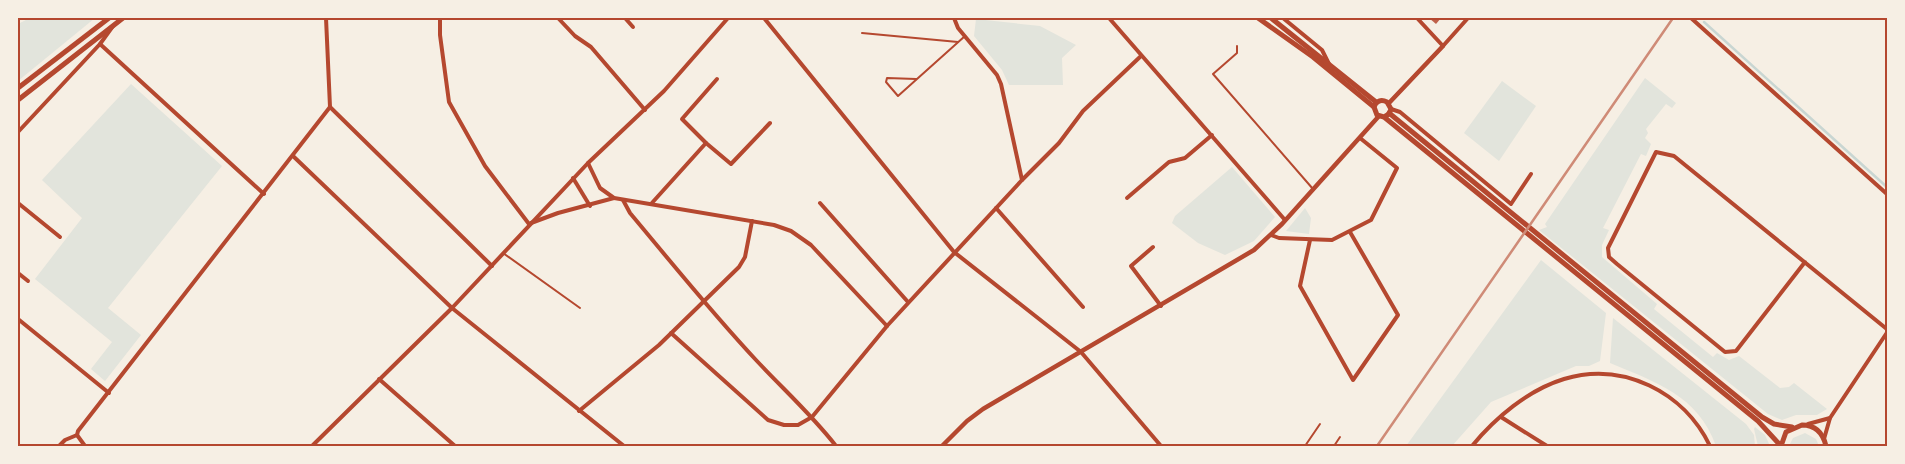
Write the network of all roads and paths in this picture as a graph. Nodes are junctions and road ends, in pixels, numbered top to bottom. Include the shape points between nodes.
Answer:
1 (109, 18) edge
2 (123, 18) edge
3 (326, 18) edge
4 (440, 18) edge
5 (558, 18) edge
6 (625, 18) edge
7 (728, 18) edge
8 (764, 18) edge
9 (954, 18) edge
10 (1109, 18) edge
11 (1258, 18) edge
12 (1271, 18) edge
13 (1283, 18) edge
14 (1417, 18) edge
15 (1468, 18) edge
16 (1691, 18) edge
17 (115, 24) junction
18 (633, 27) dead end
19 (862, 33) dead end
20 (965, 36) junction
21 (958, 42) junction
22 (100, 44) junction
23 (1237, 46) dead end
24 (1443, 46) junction
25 (1141, 56) junction
26 (1329, 64) junction
27 (717, 79) dead end
28 (916, 79) junction
29 (18, 88) edge
30 (18, 100) edge
31 (1375, 105) junction
32 (330, 107) junction
33 (1390, 108) junction
34 (646, 110) junction
35 (1381, 117) junction
36 (770, 123) dead end
37 (18, 132) edge
38 (1212, 135) junction
39 (1360, 138) junction
40 (706, 142) junction
41 (293, 156) junction
42 (588, 162) junction
43 (1531, 174) dead end
44 (573, 178) junction
45 (1022, 180) junction
46 (1313, 189) junction
47 (264, 194) junction
48 (1888, 195) edge
49 (614, 198) junction
50 (1127, 198) dead end
51 (622, 200) junction
52 (18, 203) edge
53 (820, 203) dead end
54 (651, 204) junction
55 (590, 206) junction
56 (996, 208) junction
57 (1285, 220) junction
58 (752, 221) junction
59 (529, 224) junction
60 (1350, 232) junction
61 (1271, 235) junction
62 (60, 236) dead end
63 (1310, 240) junction
64 (1153, 247) dead end
65 (954, 252) junction
66 (503, 253) junction
67 (1806, 262) junction
68 (492, 266) junction
69 (18, 273) edge
70 (28, 281) dead end
71 (704, 302) junction
72 (908, 302) junction
73 (1161, 306) junction
74 (1083, 307) dead end
75 (452, 308) junction
76 (580, 308) dead end
77 (18, 319) edge
78 (887, 326) junction
79 (1888, 330) edge
80 (671, 333) junction
81 (1081, 352) junction
82 (379, 379) junction
83 (109, 393) junction
84 (579, 411) junction
85 (812, 417) junction
86 (1501, 417) junction
87 (1830, 418) junction
88 (1320, 424) dead end
89 (1807, 425) junction
90 (1792, 427) junction
91 (77, 435) junction
92 (1340, 437) dead end
93 (1824, 440) junction
94 (59, 446) edge
95 (85, 446) edge
96 (312, 446) edge
97 (455, 446) edge
98 (624, 446) edge
99 (836, 446) edge
100 (942, 446) edge
101 (1161, 446) edge
102 (1305, 446) edge
103 (1334, 446) edge
104 (1472, 446) edge
105 (1547, 446) edge
106 (1710, 446) edge
107 (1781, 446) edge
108 (1826, 446) edge

1 - 29 main road
2 - 17 main road
3 - 32 street
4 - 59 street via 452,109 485,166
5 - 34 street via 591,47
6 - 18 street
7 - 34 street
8 - 65 street
9 - 20 street
10 - 25 street
11 - 31 main road
12 - 26 main road
13 - 26 street via 1322,50
14 - 24 street
15 - 24 street
16 - 48 street
17 - 22 street
17 - 30 main road
19 - 21 lane
20 - 21 lane
20 - 45 street via 1001,84
21 - 28 lane
22 - 37 street
22 - 47 street
23 - 46 lane via 1238,53 1213,74
24 - 33 street
25 - 38 street
25 - 45 street via 1084,111 1059,143
26 - 31 main road
27 - 40 street via 682,119
28 - 28 lane via 898,96 886,82 887,78
31 - 33 main road via 1384,100
31 - 35 main road via 1375,113
32 - 41 street
32 - 68 street
33 - 35 main road
33 - 43 street via 1400,112 1511,204
33 - 90 main road via 1522,221 1769,422
34 - 42 street
35 - 39 street
35 - 107 main road via 1758,421
36 - 40 street via 731,164
38 - 50 street via 1185,158 1169,162
38 - 57 street
39 - 46 street
39 - 60 street via 1397,168 1372,220
40 - 54 street
41 - 47 street
41 - 75 street
42 - 44 street
42 - 49 street via 600,188
44 - 55 street
44 - 59 street
45 - 56 street
46 - 57 street
47 - 83 street
49 - 51 street
49 - 55 street
51 - 54 street
51 - 71 street
52 - 62 street
53 - 72 street
54 - 58 street
55 - 59 street
56 - 65 street
56 - 74 street
57 - 61 street
58 - 71 street via 743,262
58 - 78 street via 782,227 799,235
59 - 66 street
60 - 63 street via 1332,240
60 - 63 street via 1398,315 1353,380 1300,286
61 - 63 street
61 - 73 street via 1254,250
64 - 73 street via 1131,266
65 - 72 street
65 - 81 street
66 - 68 street
66 - 76 lane
67 - 67 street via 1736,351 1725,352 1609,257 1608,248 1656,152 1674,156
67 - 79 street
68 - 75 street
69 - 70 street
71 - 80 street
71 - 85 street
72 - 78 street
73 - 81 street
75 - 82 street
75 - 84 street
77 - 83 street
78 - 85 street
79 - 87 street
80 - 84 street
80 - 85 street via 768,420 793,426
81 - 100 street via 983,408
81 - 101 street
82 - 96 street
82 - 97 street
83 - 91 street
84 - 98 street
85 - 99 street
86 - 104 street
86 - 105 street
86 - 106 street via 1529,395 1563,379 1590,374 1616,375 1644,383 1671,398 1692,417
87 - 89 street
87 - 93 street
88 - 102 lane
89 - 90 main road
89 - 93 main road via 1818,430
90 - 107 main road via 1786,432
91 - 94 street
91 - 95 street
92 - 103 lane
93 - 108 main road

